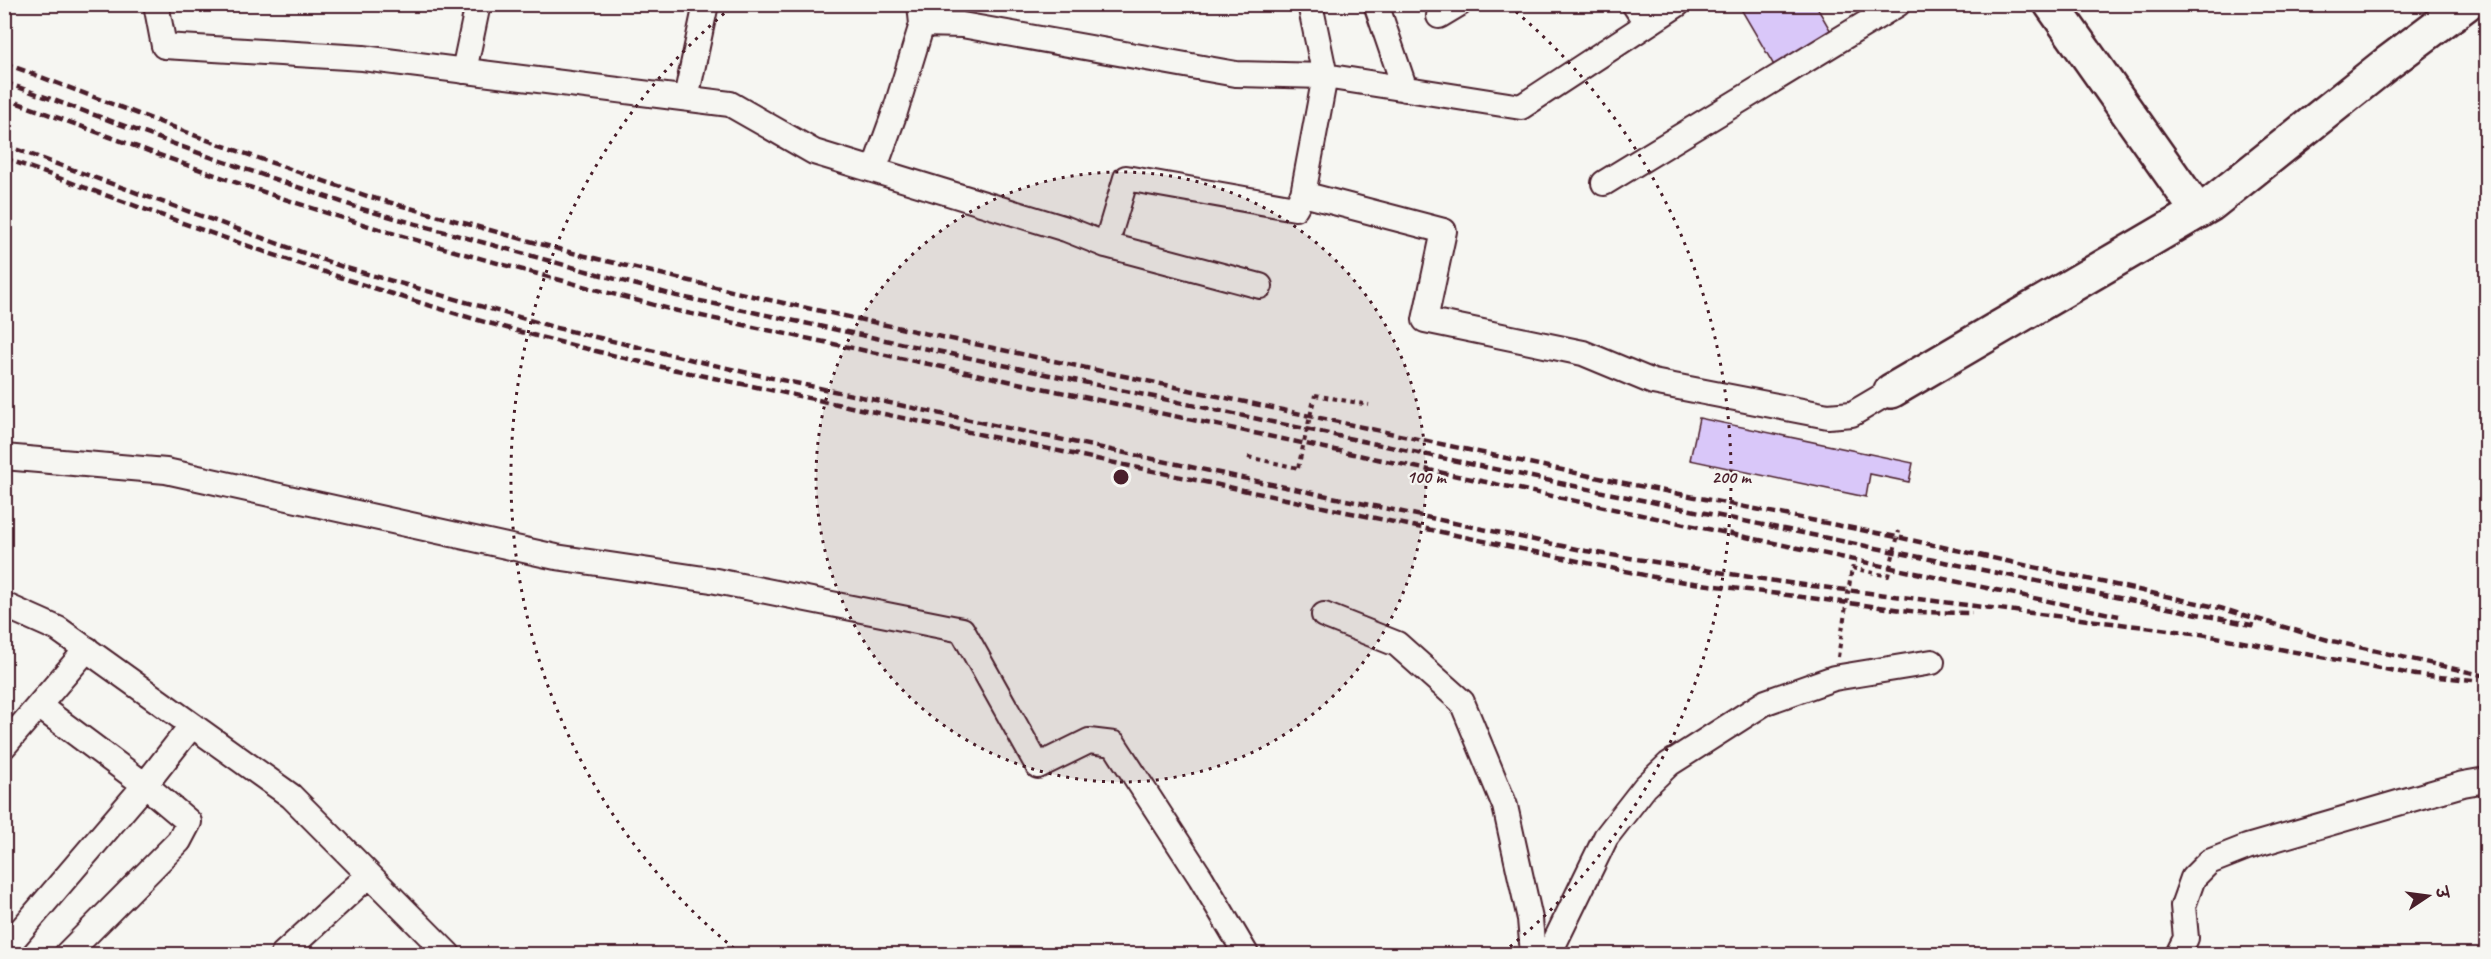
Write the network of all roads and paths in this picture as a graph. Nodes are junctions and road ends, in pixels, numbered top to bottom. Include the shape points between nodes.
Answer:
1 (156, 4) edge
2 (478, 4) edge
3 (706, 4) edge
4 (1310, 4) edge
5 (1376, 4) edge
6 (1678, 4) edge
7 (1898, 4) edge
8 (2050, 4) edge
9 (2466, 4) edge
10 (921, 14) edge
11 (1641, 14) edge
12 (464, 71) junction
13 (1325, 76) junction
14 (1405, 89) junction
15 (686, 98) junction
16 (874, 170) junction
17 (1604, 183) dead end
18 (1303, 194) junction
19 (2198, 212) junction
20 (1106, 245) junction
21 (1260, 286) dead end
22 (1891, 391) joint
23 (1369, 405) dead end
24 (4, 457) edge
25 (1248, 457) dead end
26 (1899, 531) dead end
27 (4, 605) edge
28 (1324, 615) dead end
29 (87, 649) junction
30 (1932, 662) dead end
31 (1834, 678) junction
32 (39, 706) junction
33 (192, 725) junction
34 (4, 746) edge
35 (2487, 780) edge
36 (145, 785) junction
37 (369, 875) junction
38 (4, 950) edge
39 (67, 954) edge
40 (283, 954) edge
41 (448, 954) edge
42 (1246, 954) edge
43 (1533, 954) edge
44 (1549, 954) edge
45 (2178, 954) edge

1 - 12 street via 164,46 363,58
2 - 12 street
3 - 15 street
4 - 13 street
5 - 14 street
6 - 11 street
7 - 17 street
8 - 19 street
9 - 19 street
10 - 13 street via 962,25 1236,74
10 - 16 street via 896,111
11 - 14 street via 1521,107
12 - 15 street
13 - 14 street
13 - 18 street
15 - 16 street via 730,104 814,152
16 - 20 street
18 - 20 street via 1295,208 1126,178
18 - 22 street via 1444,231 1425,320 1583,353 1653,382 1828,416 1852,414
19 - 22 street
20 - 21 street
23 - 25 path, bridge via 1315,395 1298,468
24 - 42 street via 166,471 556,557 711,580 962,630 1038,766 1089,741 1114,744
26 - 31 path via 1888,576 1852,568
27 - 29 street via 58,629
28 - 43 street via 1397,644 1462,702 1505,806 1530,920
29 - 32 street
29 - 33 street
30 - 31 street
31 - 44 street via 1766,702 1669,764 1645,787 1606,837
32 - 34 street
32 - 36 street
33 - 36 street
33 - 37 street via 291,796
35 - 45 street via 2247,847 2210,862 2193,878 2182,906 2186,938
36 - 38 street
36 - 39 street via 189,822 186,831
37 - 40 street
37 - 41 street

